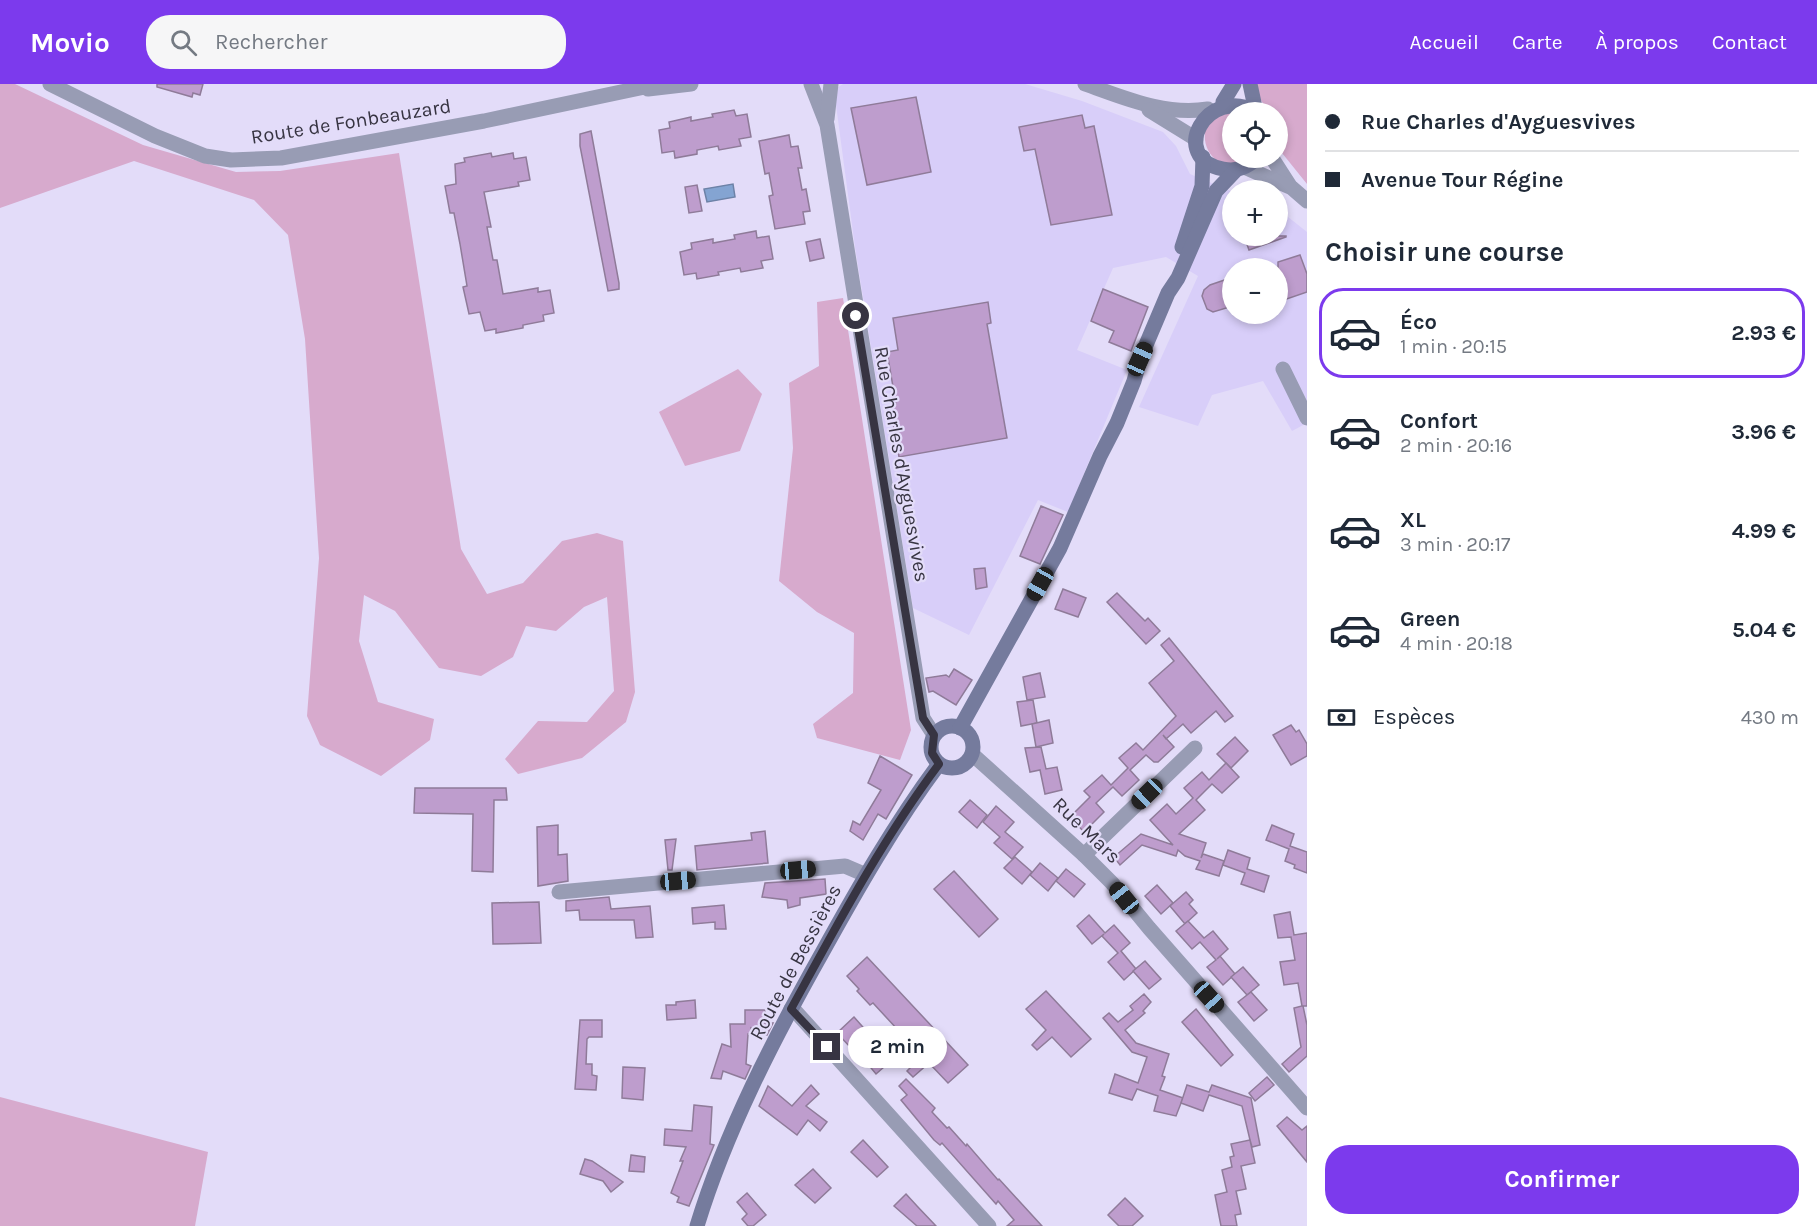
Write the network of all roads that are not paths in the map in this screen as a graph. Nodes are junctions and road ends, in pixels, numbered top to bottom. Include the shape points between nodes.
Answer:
1 (50, 84) edge
2 (659, 84) edge
3 (691, 84) edge
4 (811, 84) edge
5 (831, 84) edge
6 (1085, 84) edge
7 (1234, 84) edge
8 (1250, 84) edge
9 (636, 90) junction
10 (1136, 102) junction
11 (1222, 102) edge
12 (1223, 102) edge
13 (1254, 102) edge
14 (1208, 109) junction
15 (826, 125) junction
16 (1196, 139) junction
17 (1203, 157) junction
18 (1222, 168) edge
19 (1240, 168) joint
20 (1279, 168) edge
21 (1292, 188) junction
22 (1307, 201) edge
23 (1168, 293) junction
24 (1283, 369) dead end
25 (1307, 418) edge
26 (960, 728) junction
27 (934, 735) junction
28 (1195, 748) dead end
29 (972, 754) junction
30 (939, 764) junction
31 (1084, 855) junction
32 (866, 875) junction
33 (559, 892) dead end
34 (791, 1009) junction
35 (1307, 1108) edge
36 (697, 1226) edge
37 (989, 1226) edge

1 - 9 street, Route de Fonbeauzard via 155,136 205,156 231,160 281,158
2 - 9 street, Route de Fonbeauzard
3 - 9 street, Route de Fonbeauzard
4 - 15 street, Rue Charles d'Ayguesvives
5 - 15 street, Rue Charles d'Ayguesvives
6 - 10 street
7 - 12 main road
8 - 13 main road
10 - 14 street via 1180,111
10 - 16 street
11 - 14 main road
14 - 16 main road via 1198,122
15 - 27 street, Rue Charles d'Ayguesvives via 923,718
16 - 17 main road
17 - 18 main road
17 - 23 main road via 1202,186
19 - 21 street via 1255,170
19 - 23 main road via 1216,191
20 - 21 street
21 - 22 street
23 - 26 main road via 1117,423 1060,548
24 - 25 street
26 - 27 main road via 949,726
26 - 29 main road via 971,738
27 - 30 main road via 932,753
28 - 31 street
29 - 30 main road via 963,765 953,768
29 - 31 street, Rue Mars
30 - 32 main road, Route de Bessières
31 - 35 street, Rue Mars
32 - 33 street via 845,866
32 - 34 main road, Route de Bessières
34 - 36 main road, Route de Bessières via 734,1127
34 - 37 street

